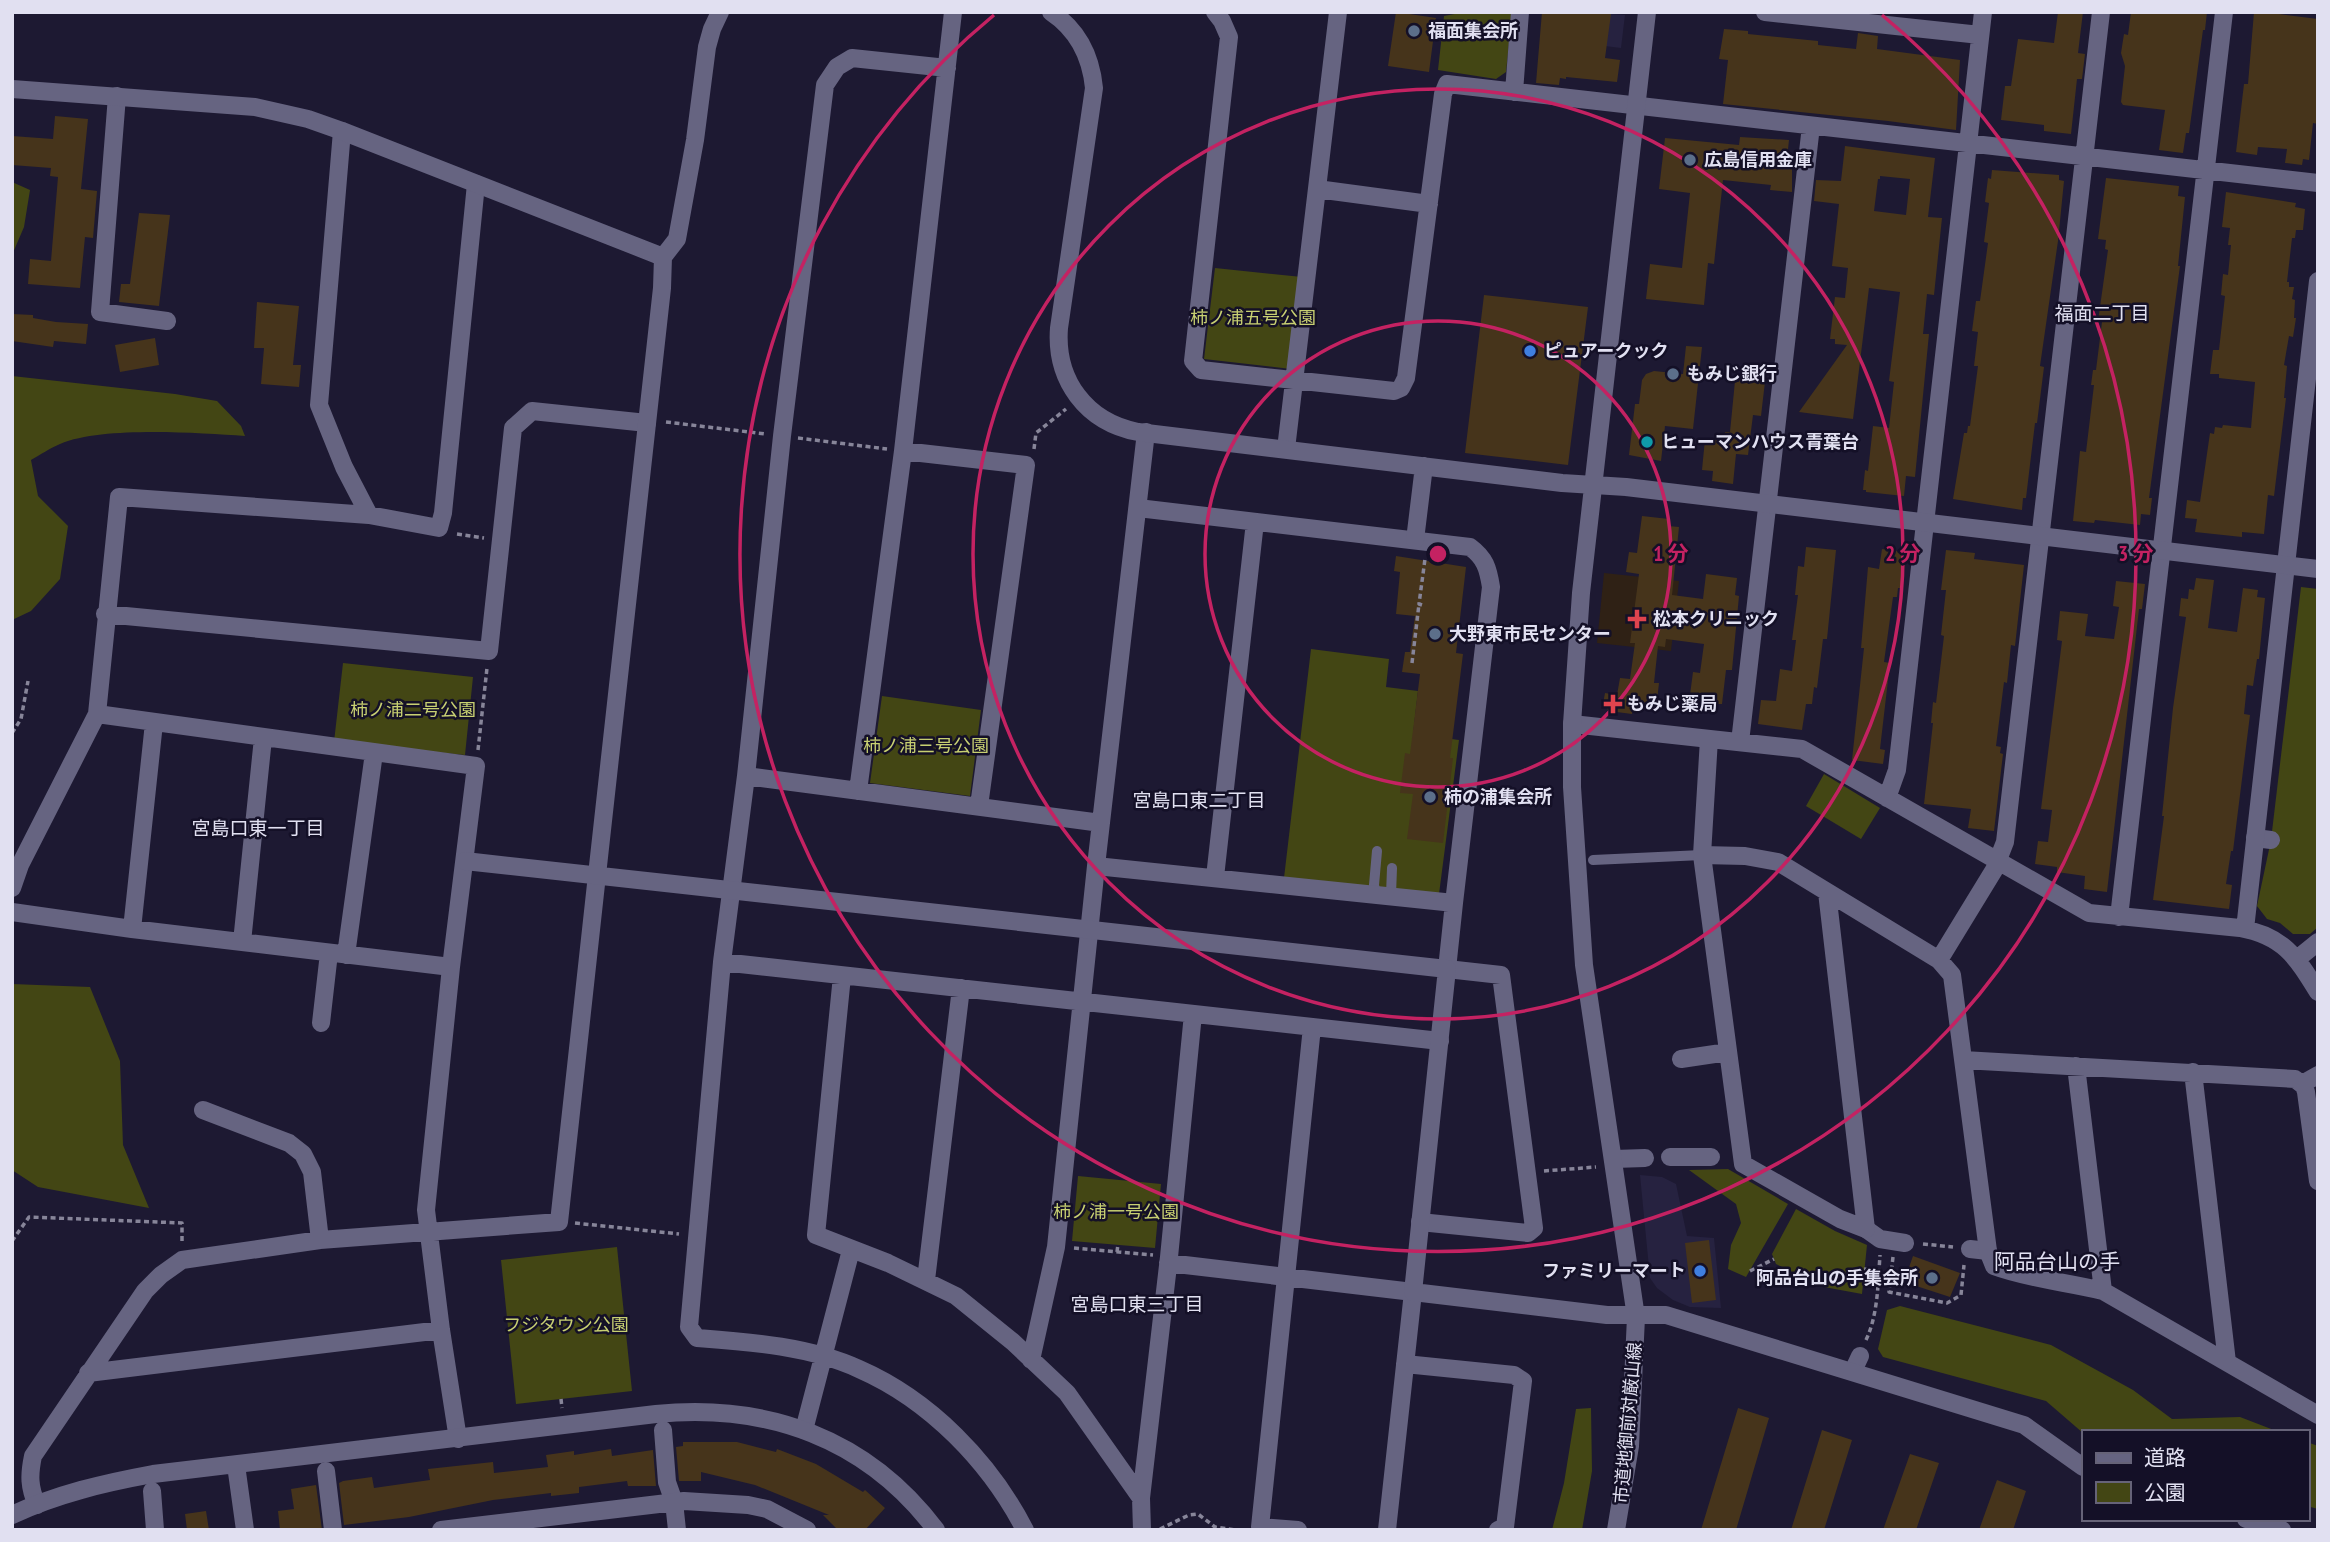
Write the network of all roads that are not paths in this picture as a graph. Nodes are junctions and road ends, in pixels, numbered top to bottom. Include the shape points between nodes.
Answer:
1 (720, 12) edge
2 (953, 12) edge
3 (1051, 12) edge
4 (1215, 12) edge
5 (1231, 12) edge
6 (1338, 12) edge
7 (1520, 12) edge
8 (1647, 12) edge
9 (1765, 12) edge
10 (1983, 12) edge
11 (2101, 12) edge
12 (2224, 12) edge
13 (1980, 35) junction
14 (1229, 37) junction
15 (947, 68) junction
16 (12, 89) edge
17 (1514, 92) junction
18 (117, 96) junction
19 (1637, 106) junction
20 (1811, 126) junction
21 (342, 131) junction
22 (1968, 144) junction
23 (2084, 157) junction
24 (2205, 171) junction
25 (2318, 183) edge
26 (476, 184) junction
27 (1317, 189) junction
28 (1429, 204) junction
29 (663, 257) junction
30 (2318, 281) edge
31 (167, 321) dead end
32 (1294, 379) junction
33 (655, 422) junction
34 (1146, 432) junction
35 (1286, 449) junction
36 (904, 451) junction
37 (1424, 466) junction
38 (1594, 486) junction
39 (1767, 504) junction
40 (1138, 509) junction
41 (369, 515) junction
42 (1255, 522) junction
43 (1925, 523) junction
44 (2040, 536) junction
45 (1415, 540) junction
46 (2161, 551) junction
47 (2284, 565) junction
48 (2318, 569) edge
49 (105, 614) junction
50 (97, 714) junction
51 (154, 723) junction
52 (1572, 724) junction
53 (263, 738) junction
54 (1709, 739) junction
55 (1740, 742) junction
56 (374, 753) junction
57 (746, 776) junction
58 (858, 791) junction
59 (1887, 798) junction
60 (979, 807) junction
61 (1101, 823) junction
62 (1377, 851) dead end
63 (1702, 855) junction
64 (1593, 860) dead end
65 (465, 861) junction
66 (1998, 862) junction
67 (1096, 866) junction
68 (1392, 868) dead end
69 (597, 875) junction
70 (1215, 877) junction
71 (12, 888) edge
72 (731, 890) junction
73 (1827, 892) junction
74 (1384, 895) junction
75 (1454, 903) junction
76 (12, 912) edge
77 (2119, 917) junction
78 (132, 929) junction
79 (2245, 929) junction
80 (1088, 930) junction
81 (242, 942) junction
82 (2318, 942) edge
83 (337, 954) junction
84 (2297, 959) junction
85 (1939, 960) junction
86 (722, 962) junction
87 (451, 967) junction
88 (1447, 969) junction
89 (842, 976) junction
90 (961, 988) junction
91 (2318, 992) edge
92 (1081, 1002) junction
93 (1194, 1014) junction
94 (321, 1023) dead end
95 (1312, 1027) junction
96 (1440, 1041) junction
97 (1728, 1052) junction
98 (1681, 1059) dead end
99 (1963, 1060) junction
100 (2076, 1066) junction
101 (2193, 1072) junction
102 (2310, 1080) edge
103 (203, 1110) dead end
104 (1670, 1157) dead end
105 (1645, 1158) dead end
106 (1614, 1159) junction
107 (1727, 1160) junction
108 (2318, 1181) edge
109 (1420, 1222) junction
110 (429, 1232) junction
111 (320, 1240) junction
112 (851, 1250) junction
113 (1169, 1260) junction
114 (1286, 1275) junction
115 (926, 1280) junction
116 (2103, 1291) junction
117 (1413, 1292) junction
118 (1636, 1317) junction
119 (440, 1330) junction
120 (822, 1356) junction
121 (1031, 1360) junction
122 (2227, 1362) junction
123 (1405, 1364) junction
124 (88, 1373) junction
125 (2318, 1415) edge
126 (663, 1430) dead end
127 (804, 1430) junction
128 (458, 1439) junction
129 (236, 1465) junction
130 (2082, 1466) edge
131 (326, 1471) dead end
132 (152, 1491) dead end
133 (1141, 1498) junction
134 (674, 1502) junction
135 (37, 1504) junction
136 (12, 1515) edge
137 (2253, 1521) edge
138 (568, 1522) edge
139 (785, 1524) edge
140 (460, 1529) edge
141 (155, 1530) edge
142 (245, 1530) edge
143 (332, 1530) edge
144 (441, 1530) edge
145 (677, 1530) edge
146 (807, 1530) edge
147 (936, 1530) edge
148 (1025, 1530) edge
149 (1142, 1530) edge
150 (1298, 1530) edge
151 (1387, 1530) edge
152 (1498, 1530) edge
153 (1616, 1530) edge
154 (2282, 1530) edge

1 - 29 street via 707,47 677,239
2 - 15 street
3 - 34 street via 1081,43 1094,88 1059,328 1060,359 1071,388 1091,411 1118,427
4 - 14 street
5 - 14 street
6 - 27 street
7 - 17 street
8 - 19 street, 市道地御前対厳山線
9 - 13 street
10 - 13 street
11 - 23 street
12 - 24 street
13 - 22 street
14 - 32 street via 1193,361 1201,370 1270,372
15 - 36 street
15 - 57 street via 852,58 837,68 825,85
16 - 18 street
17 - 19 street
17 - 28 street via 1447,84
18 - 21 street via 255,107
18 - 31 street via 100,312
19 - 20 street
19 - 38 street, 市道地御前対厳山線
20 - 22 street
20 - 39 street
21 - 26 street
21 - 41 street via 319,405
22 - 23 street
22 - 43 street
23 - 24 street
23 - 44 street
24 - 25 street
24 - 46 street
26 - 29 street
26 - 41 street via 439,528
27 - 28 street
27 - 32 street
28 - 32 street via 1401,388 1394,391
29 - 33 street
30 - 47 street
32 - 35 street
33 - 49 street via 532,411 513,428 489,651
33 - 69 street
34 - 35 street
34 - 40 street
35 - 37 street
36 - 58 street
36 - 60 street via 1026,466
37 - 38 street
37 - 45 street
38 - 39 street
38 - 52 street, 市道地御前対厳山線
39 - 43 street
39 - 55 street
40 - 42 street
40 - 61 street
41 - 49 street via 119,497
42 - 45 street
42 - 70 street
43 - 44 street
43 - 59 street via 1897,769
44 - 46 street
44 - 66 street via 2006,837
45 - 75 street via 1470,547 1482,556 1491,587
46 - 47 street
46 - 77 street
47 - 48 street
47 - 79 street via 2263,839
49 - 50 street
50 - 51 street
50 - 71 street
51 - 53 street
51 - 78 street
52 - 54 street
52 - 106 street, 市道地御前対厳山線 via 1584,965
53 - 56 street
53 - 81 street
54 - 55 street
54 - 63 street
55 - 59 street via 1808,751
56 - 65 street via 476,766
56 - 83 street
57 - 58 street
57 - 72 street
58 - 60 street
59 - 66 street
60 - 61 street
61 - 67 street
62 - 74 lane via 1374,885
63 - 64 lane
63 - 73 street via 1778,862
63 - 97 street
65 - 69 street
65 - 87 street
66 - 77 street via 2089,913
66 - 85 street
67 - 70 street
67 - 80 street
68 - 74 lane
69 - 72 street
69 - 110 street via 559,1222
70 - 74 street
72 - 80 street
72 - 86 street
73 - 85 street
73 - 107 street via 1884,1246
74 - 75 street
75 - 88 street
76 - 78 street
77 - 79 street
78 - 81 street
79 - 84 street via 2276,940
80 - 88 street
80 - 92 street
81 - 83 street
82 - 84 street
83 - 87 street
83 - 94 street
84 - 91 street
85 - 99 street via 1952,975
86 - 89 street
86 - 120 street via 689,1327 696,1338
87 - 110 street via 426,1210
88 - 96 street
88 - 109 street via 1501,975 1534,1228 1528,1233
89 - 90 street
89 - 112 street via 816,1235
90 - 92 street
90 - 115 street
92 - 93 street
92 - 121 street via 1056,1247
93 - 95 street
93 - 113 street
95 - 96 street
95 - 114 street
96 - 109 street
97 - 98 street
97 - 107 street
99 - 100 street
99 - 116 street via 1967,1251 2011,1273
100 - 101 street
100 - 116 street
101 - 102 street
101 - 122 street
102 - 108 street via 2306,1093
103 - 111 street via 289,1143 303,1154 312,1172
104 - 107 street
105 - 106 street
106 - 118 street, 市道地御前対厳山線
109 - 117 street
110 - 111 street
110 - 119 street
111 - 124 street via 182,1260 145,1291
112 - 115 street
112 - 120 street
113 - 114 street
113 - 133 street
114 - 117 street
114 - 150 street via 1260,1527
115 - 121 street via 956,1296
116 - 122 street
117 - 118 street
117 - 123 street
118 - 130 street via 1666,1315 1856,1363 2024,1425
118 - 153 street, 市道地御前対厳山線 via 1630,1446
119 - 124 street
119 - 128 street
120 - 127 street
120 - 148 street via 883,1381 927,1411 981,1464
121 - 133 street via 1067,1393
122 - 125 street
123 - 151 street
123 - 152 street via 1514,1375 1523,1381 1505,1527
124 - 135 street via 33,1456 30,1489
126 - 134 street via 667,1482
127 - 128 street via 746,1414 686,1411
127 - 147 street via 882,1473
128 - 129 street
129 - 135 street via 105,1482
129 - 142 street
131 - 143 street
132 - 141 street
133 - 149 street
134 - 138 street
134 - 139 street via 748,1505 767,1509
134 - 145 street
135 - 136 street
137 - 154 street
138 - 140 street
139 - 146 street
140 - 144 street

